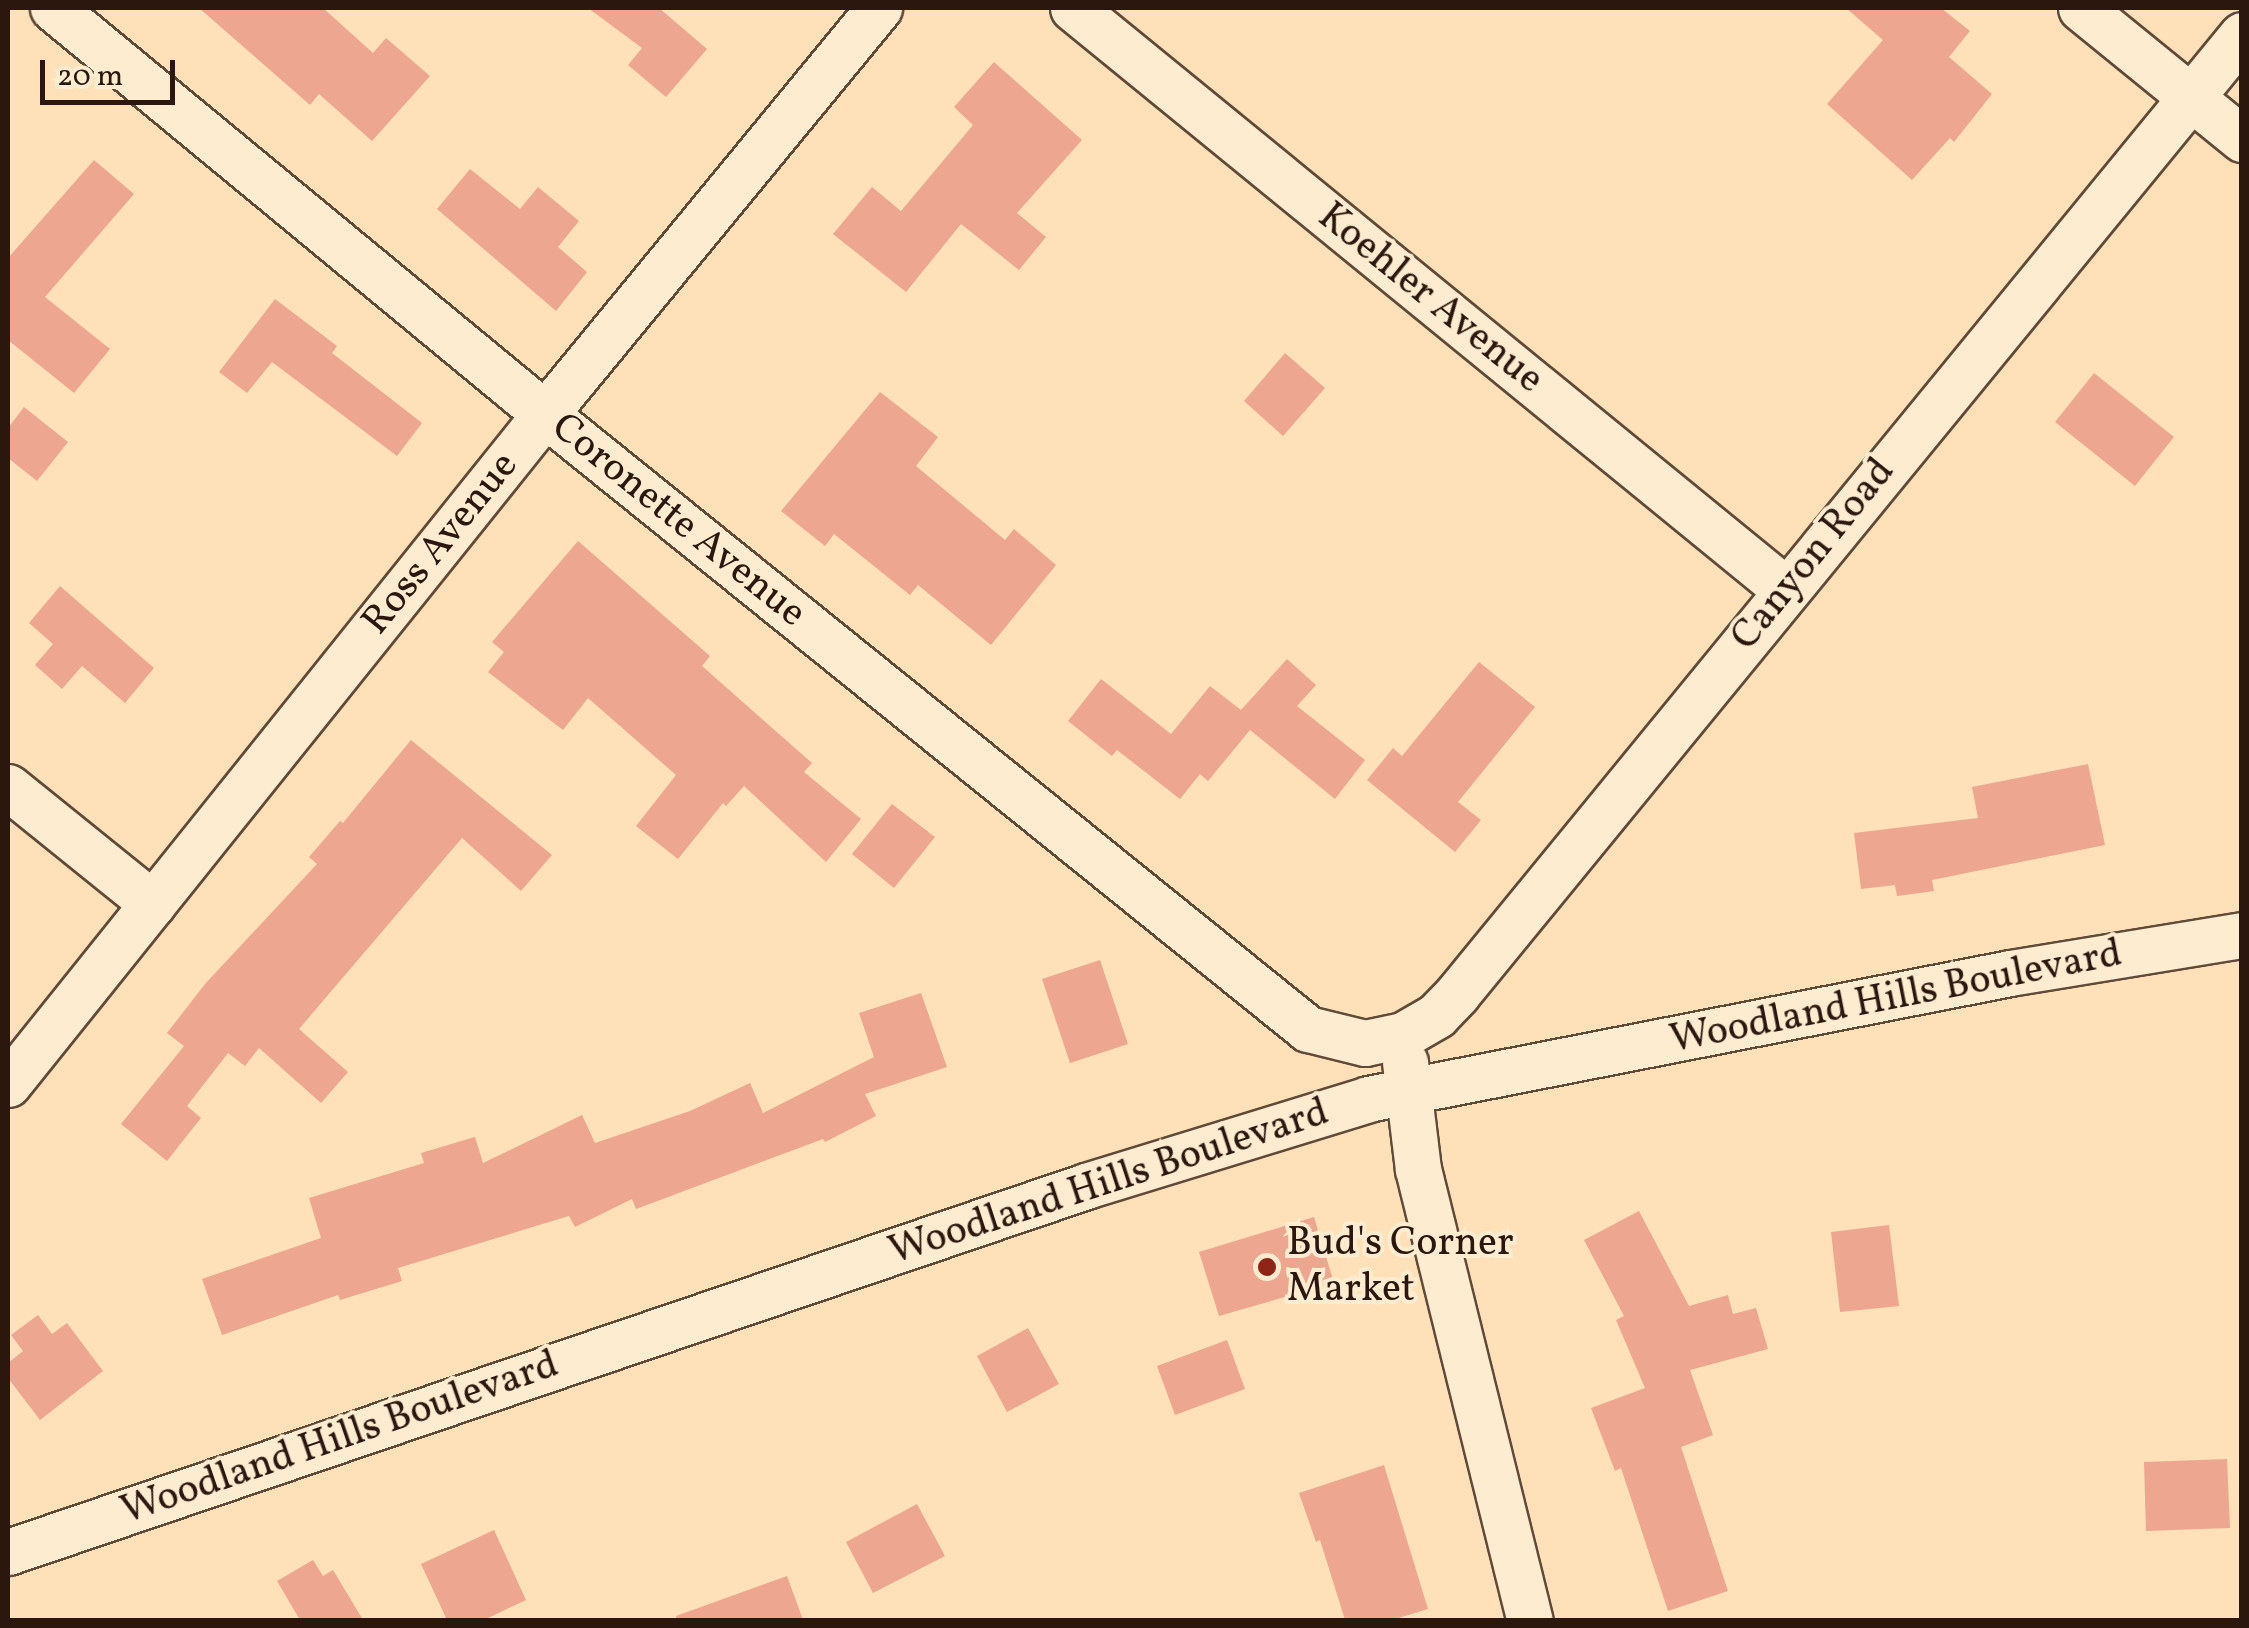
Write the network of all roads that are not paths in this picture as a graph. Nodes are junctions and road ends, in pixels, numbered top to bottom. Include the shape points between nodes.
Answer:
1 (53, 8) edge
2 (879, 8) edge
3 (1073, 8) edge
4 (2081, 8) edge
5 (2242, 35) edge
6 (2190, 96) junction
7 (2242, 139) edge
8 (545, 414) junction
9 (1786, 590) junction
10 (8, 786) edge
11 (153, 904) junction
12 (2242, 935) edge
13 (1308, 1029) junction
14 (1384, 1039) junction
15 (8, 1084) edge
16 (1388, 1096) junction
17 (8, 1552) edge
18 (1530, 1620) edge

1 - 8 street, Coronette Avenue
2 - 8 street, Ross Avenue
3 - 9 street, Koehler Avenue
4 - 6 street
5 - 6 street, Canyon Road
6 - 7 street
6 - 9 street, Canyon Road
8 - 11 street, Ross Avenue
8 - 13 street, Coronette Avenue
9 - 14 street, Canyon Road via 1457,994 1437,1016
10 - 11 street
11 - 15 street, Ross Avenue
12 - 16 street, Woodland Hills Boulevard via 2010,973
13 - 14 street, Coronette Avenue
13 - 16 street, Coronette Avenue
14 - 16 street
16 - 17 street, Woodland Hills Boulevard via 1086,1186
16 - 18 street via 1418,1170

